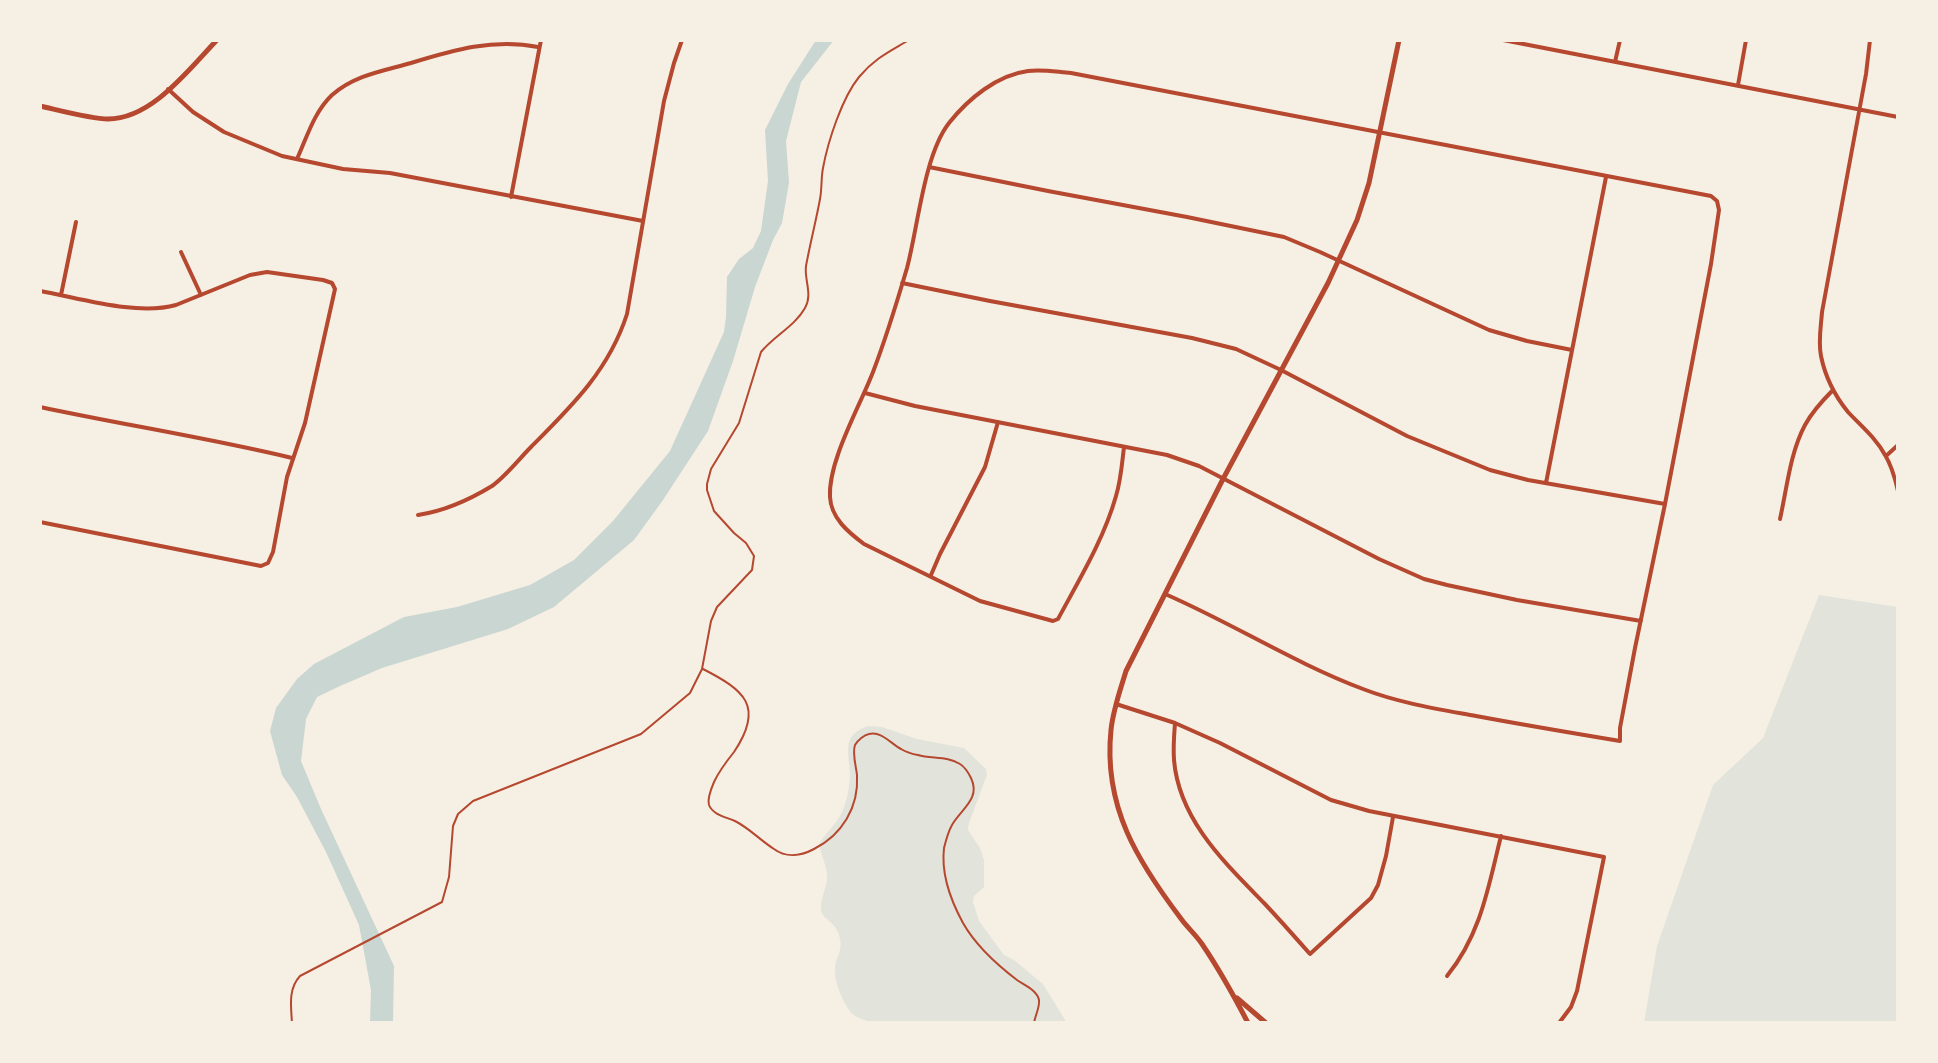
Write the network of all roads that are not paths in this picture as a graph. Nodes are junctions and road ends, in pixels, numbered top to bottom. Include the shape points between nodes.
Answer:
1 (217, 40) edge
2 (541, 40) edge
3 (682, 40) edge
4 (1399, 40) edge
5 (1503, 40) edge
6 (1620, 40) edge
7 (1746, 40) edge
8 (1870, 40) edge
9 (538, 47) junction
10 (1615, 62) junction
11 (1738, 85) junction
12 (168, 89) junction
13 (40, 106) edge
14 (1858, 110) junction
15 (1898, 117) edge
16 (1381, 132) junction
17 (297, 159) junction
18 (929, 167) junction
19 (1606, 177) junction
20 (511, 197) junction
21 (643, 221) junction
22 (76, 222) dead end
23 (181, 252) dead end
24 (1339, 260) junction
25 (902, 283) junction
26 (40, 291) edge
27 (61, 295) junction
28 (201, 295) junction
29 (1572, 350) junction
30 (1281, 370) junction
31 (1833, 390) junction
32 (865, 393) junction
33 (40, 407) edge
34 (998, 422) junction
35 (1898, 445) edge
36 (1124, 447) junction
37 (1886, 456) junction
38 (293, 458) junction
39 (1223, 479) junction
40 (1546, 483) junction
41 (1898, 491) edge
42 (1665, 504) junction
43 (418, 515) dead end
44 (1780, 519) dead end
45 (40, 522) edge
46 (1898, 530) edge
47 (1898, 541) edge
48 (931, 575) junction
49 (1165, 594) junction
50 (1641, 621) junction
51 (1116, 704) junction
52 (1175, 723) junction
53 (1393, 816) junction
54 (1501, 836) junction
55 (1447, 976) dead end
56 (1234, 995) junction
57 (1248, 1023) edge
58 (1266, 1023) edge
59 (1559, 1023) edge

1 - 12 street
2 - 9 street
3 - 21 street via 664,101
4 - 16 street
5 - 10 street
6 - 10 street
7 - 11 street
8 - 14 street
9 - 17 street via 503,43 456,49 351,81 317,114
9 - 20 street
10 - 11 street
11 - 14 street
12 - 13 street via 147,107 107,119
12 - 17 street via 224,132
14 - 15 street
14 - 31 street via 1819,343
16 - 18 street via 1071,73 1026,71 990,85 964,106 939,138
16 - 19 street
16 - 24 street via 1357,220
17 - 20 street
18 - 24 street via 1284,237
18 - 25 street
19 - 29 street
19 - 42 street via 1711,196 1719,205
20 - 21 street
21 - 43 street via 621,332 584,391 494,484 452,507
22 - 27 street
23 - 28 street
24 - 29 street via 1489,330
24 - 30 street
25 - 30 street via 1192,338 1249,354
25 - 32 street
26 - 27 street
27 - 28 street via 144,308 168,307
28 - 38 street via 267,272 332,283 316,379
29 - 40 street
30 - 39 street
30 - 40 street via 1432,448 1490,470
31 - 37 street
31 - 44 street via 1805,424
32 - 34 street
32 - 48 street via 833,468 831,507 857,539
33 - 38 street
34 - 36 street
34 - 48 street via 985,467
35 - 37 street
36 - 39 street via 1167,455
36 - 48 street via 1111,510 1058,619 980,601
37 - 41 street
38 - 45 street via 266,565
39 - 49 street
39 - 50 street via 1424,579
40 - 42 street
42 - 50 street
46 - 47 street
49 - 50 street via 1364,690 1441,710 1620,741
49 - 51 street via 1126,671
51 - 52 street
51 - 56 street via 1110,757 1120,817 1136,851
52 - 53 street via 1331,800
52 - 53 street via 1176,776 1198,826 1224,862 1310,954 1371,898
53 - 54 street
54 - 55 street via 1476,932
54 - 59 street via 1604,857 1577,991
56 - 57 street
56 - 58 street

